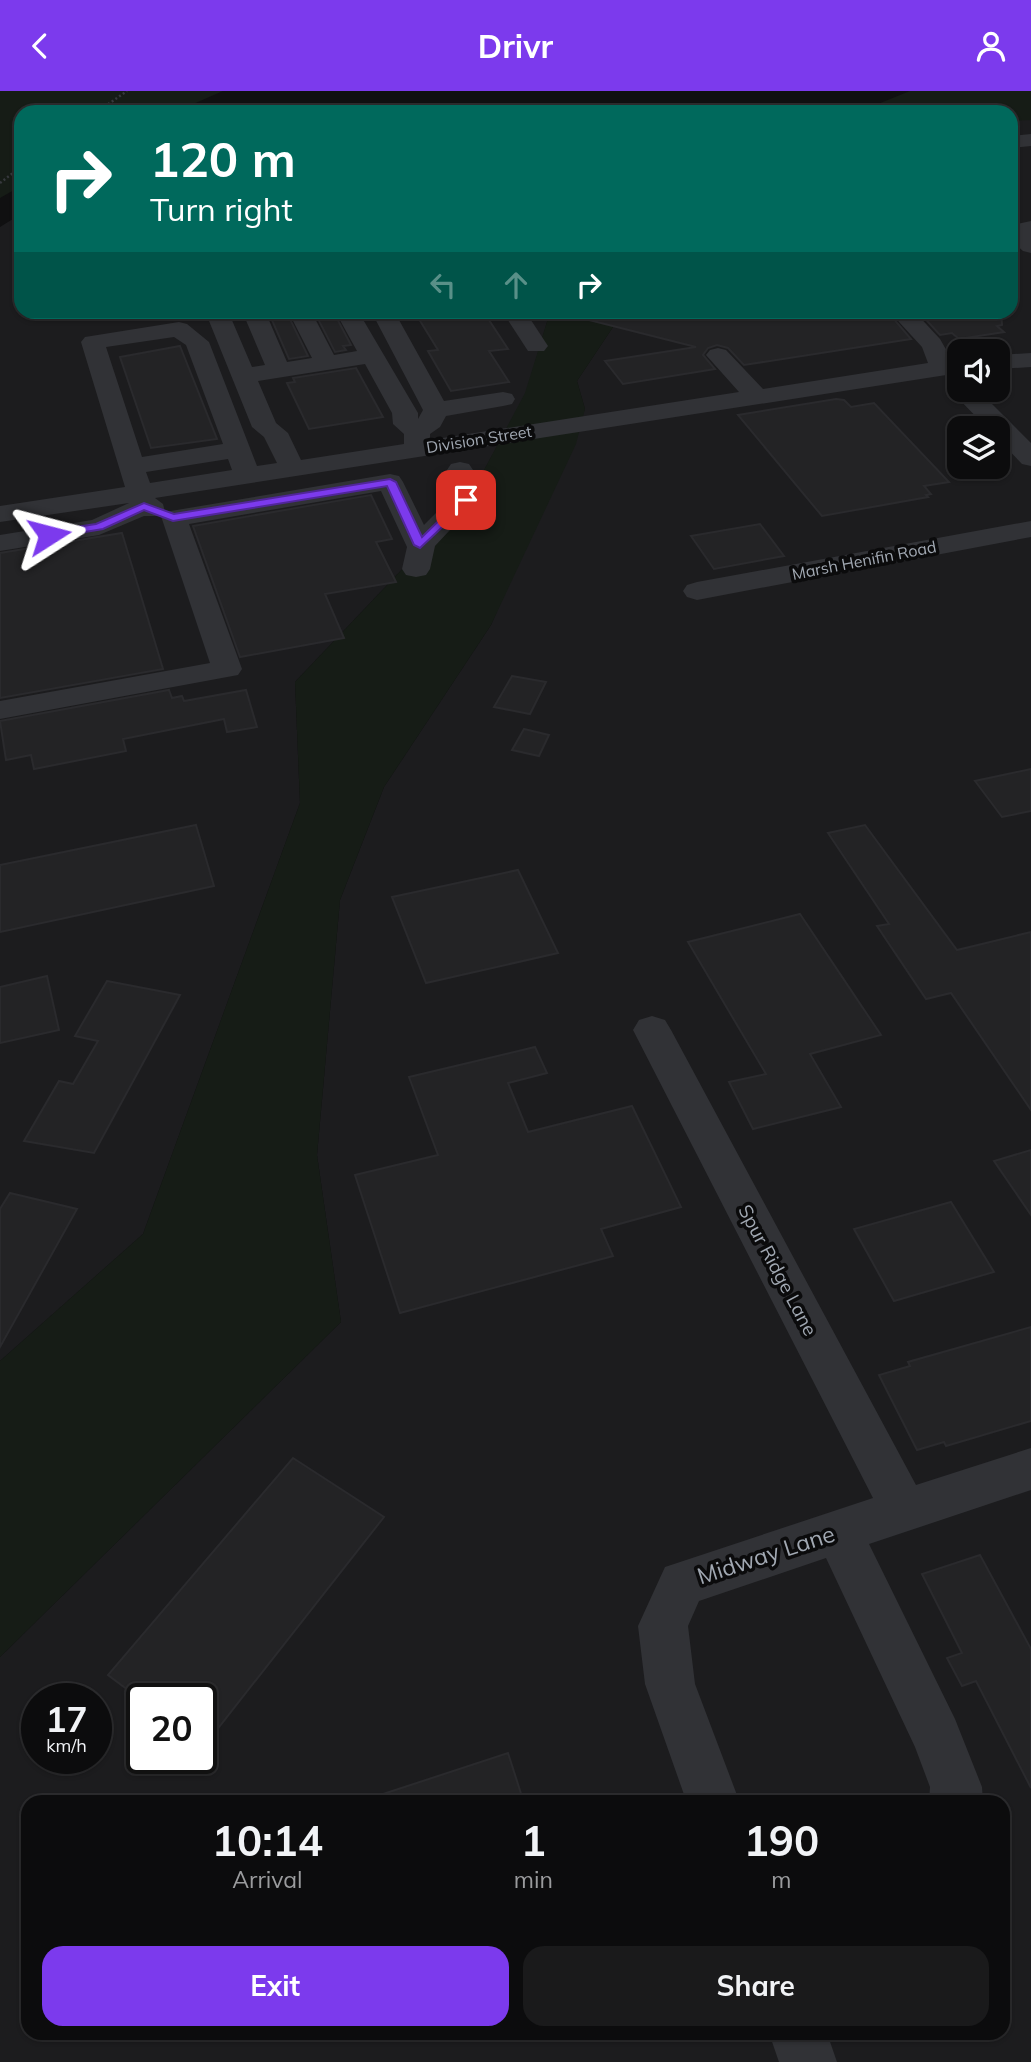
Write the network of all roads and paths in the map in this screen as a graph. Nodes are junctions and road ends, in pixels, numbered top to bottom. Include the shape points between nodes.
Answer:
1 (127, 91) edge
2 (107, 105) edge
3 (14, 172) edge
4 (0, 183) edge
5 (219, 319) edge
6 (257, 319) edge
7 (303, 319) edge
8 (351, 319) edge
9 (386, 319) edge
10 (518, 319) edge
11 (908, 319) edge
12 (536, 346) dead end
13 (718, 355) dead end
14 (372, 356) junction
15 (1031, 360) edge
16 (1010, 361) edge
17 (327, 363) junction
18 (947, 366) edge
19 (279, 370) junction
20 (947, 374) edge
21 (243, 376) junction
22 (756, 396) junction
23 (503, 400) dead end
24 (979, 402) edge
25 (436, 410) junction
26 (1021, 437) edge
27 (417, 440) junction
28 (369, 445) junction
29 (237, 450) junction
30 (287, 458) junction
31 (1031, 458) edge
32 (131, 466) junction
33 (460, 470) dead end
34 (247, 475) junction
35 (378, 483) junction
36 (142, 499) junction
37 (0, 514) edge
38 (173, 518) junction
39 (1031, 529) edge
40 (0, 543) edge
41 (697, 591) dead end
42 (0, 710) edge
43 (652, 1030) dead end
44 (1031, 1469) edge
45 (904, 1510) junction
46 (838, 1532) junction
47 (711, 1795) edge
48 (956, 1795) edge
49 (800, 2040) edge
50 (808, 2062) edge

1 - 2 path
3 - 4 path
5 - 21 street
6 - 19 street
7 - 17 street
8 - 14 street
9 - 25 street
10 - 12 street
11 - 18 street
13 - 22 street
14 - 17 street
14 - 27 street
15 - 16 street
17 - 19 street
19 - 21 street
20 - 22 street, Division Street
21 - 30 street via 265,427 275,433
22 - 27 street, Division Street
23 - 25 street
24 - 26 street
25 - 27 street
26 - 31 street
27 - 28 street, Division Street
28 - 30 street, Division Street
28 - 35 street
29 - 32 street
29 - 32 street via 197,342 179,330 93,342
29 - 34 street
30 - 34 street, Division Street
32 - 36 street
33 - 35 street via 466,500 418,557 390,482
34 - 36 street, Division Street
35 - 38 street
36 - 37 street, Division Street
36 - 38 street
36 - 40 street via 99,527
38 - 42 street via 227,669
39 - 41 street, Marsh Henifin Road
43 - 45 street, Spur Ridge Lane
44 - 45 street, Midway Lane
45 - 46 street, Midway Lane
46 - 47 street, Midway Lane via 682,1584 663,1626 670,1684
46 - 48 street via 937,1737
49 - 50 street

